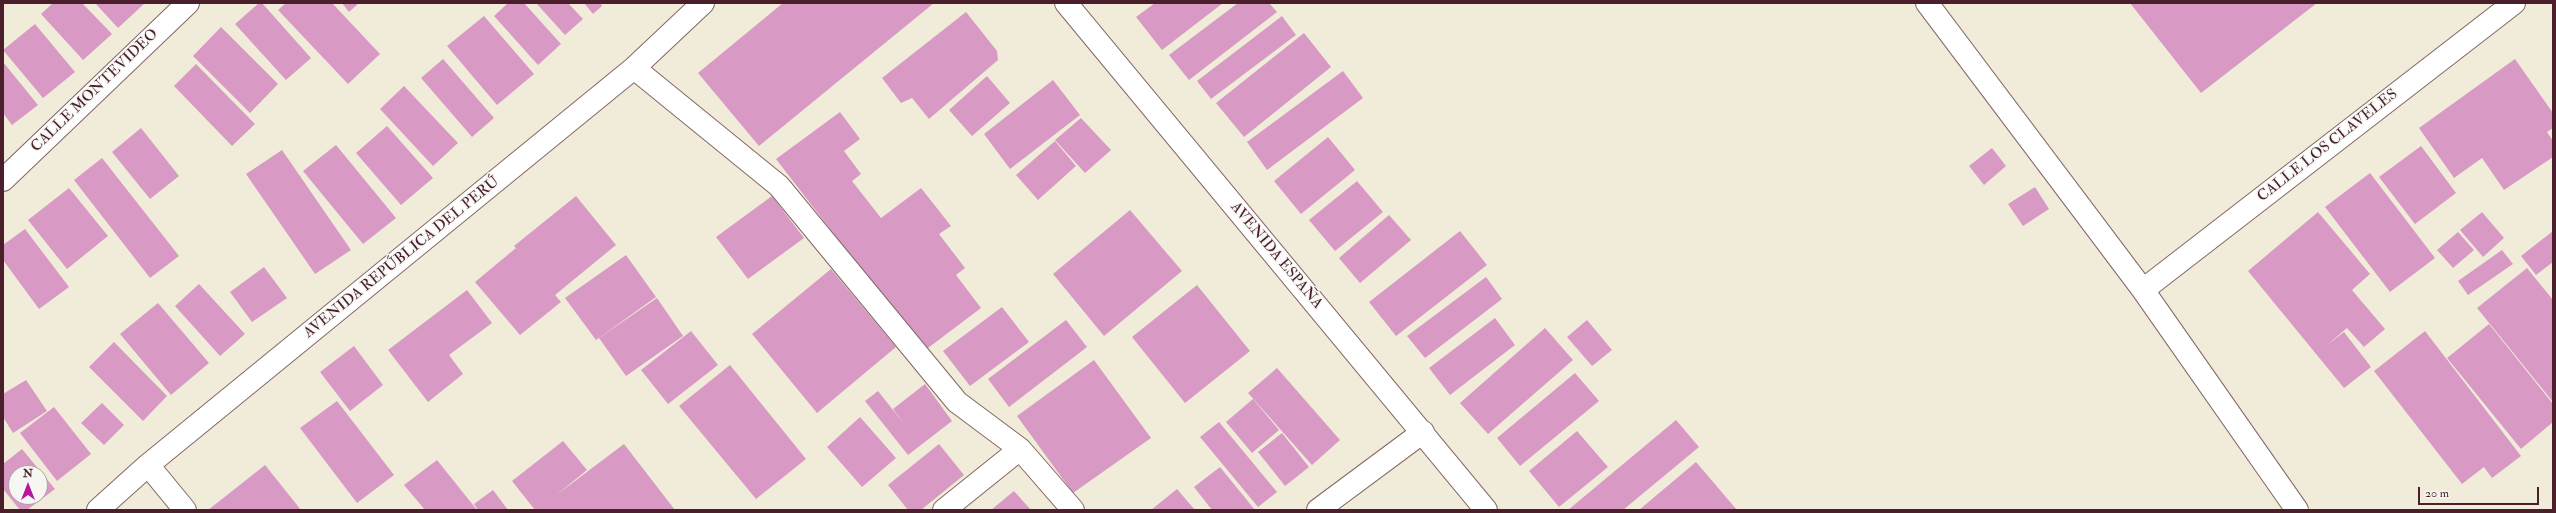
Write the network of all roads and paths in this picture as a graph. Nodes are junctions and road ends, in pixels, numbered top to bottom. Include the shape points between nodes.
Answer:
1 (188, 3) edge
2 (703, 3) edge
3 (1066, 3) edge
4 (1927, 3) edge
5 (2514, 3) edge
6 (634, 68) junction
7 (3, 180) edge
8 (2142, 290) junction
9 (1423, 432) junction
10 (1020, 448) junction
11 (148, 465) junction
12 (98, 510) edge
13 (185, 510) edge
14 (944, 510) edge
15 (1073, 510) edge
16 (1318, 510) edge
17 (1486, 510) edge
18 (2298, 510) edge

1 - 7 street, CALLE MONTEVIDEO
2 - 6 street, AVENIDA REPÚBLICA DEL PERÚ
3 - 9 street, AVENIDA ESPAÑA
4 - 8 street
5 - 8 street, CALLE LOS CLAVELES
6 - 10 street via 779,186 958,402
6 - 11 street, AVENIDA REPÚBLICA DEL PERÚ
8 - 18 street
9 - 16 street
9 - 17 street, AVENIDA ESPAÑA
10 - 14 street
10 - 15 street
11 - 12 street, AVENIDA REPÚBLICA DEL PERÚ
11 - 13 street

